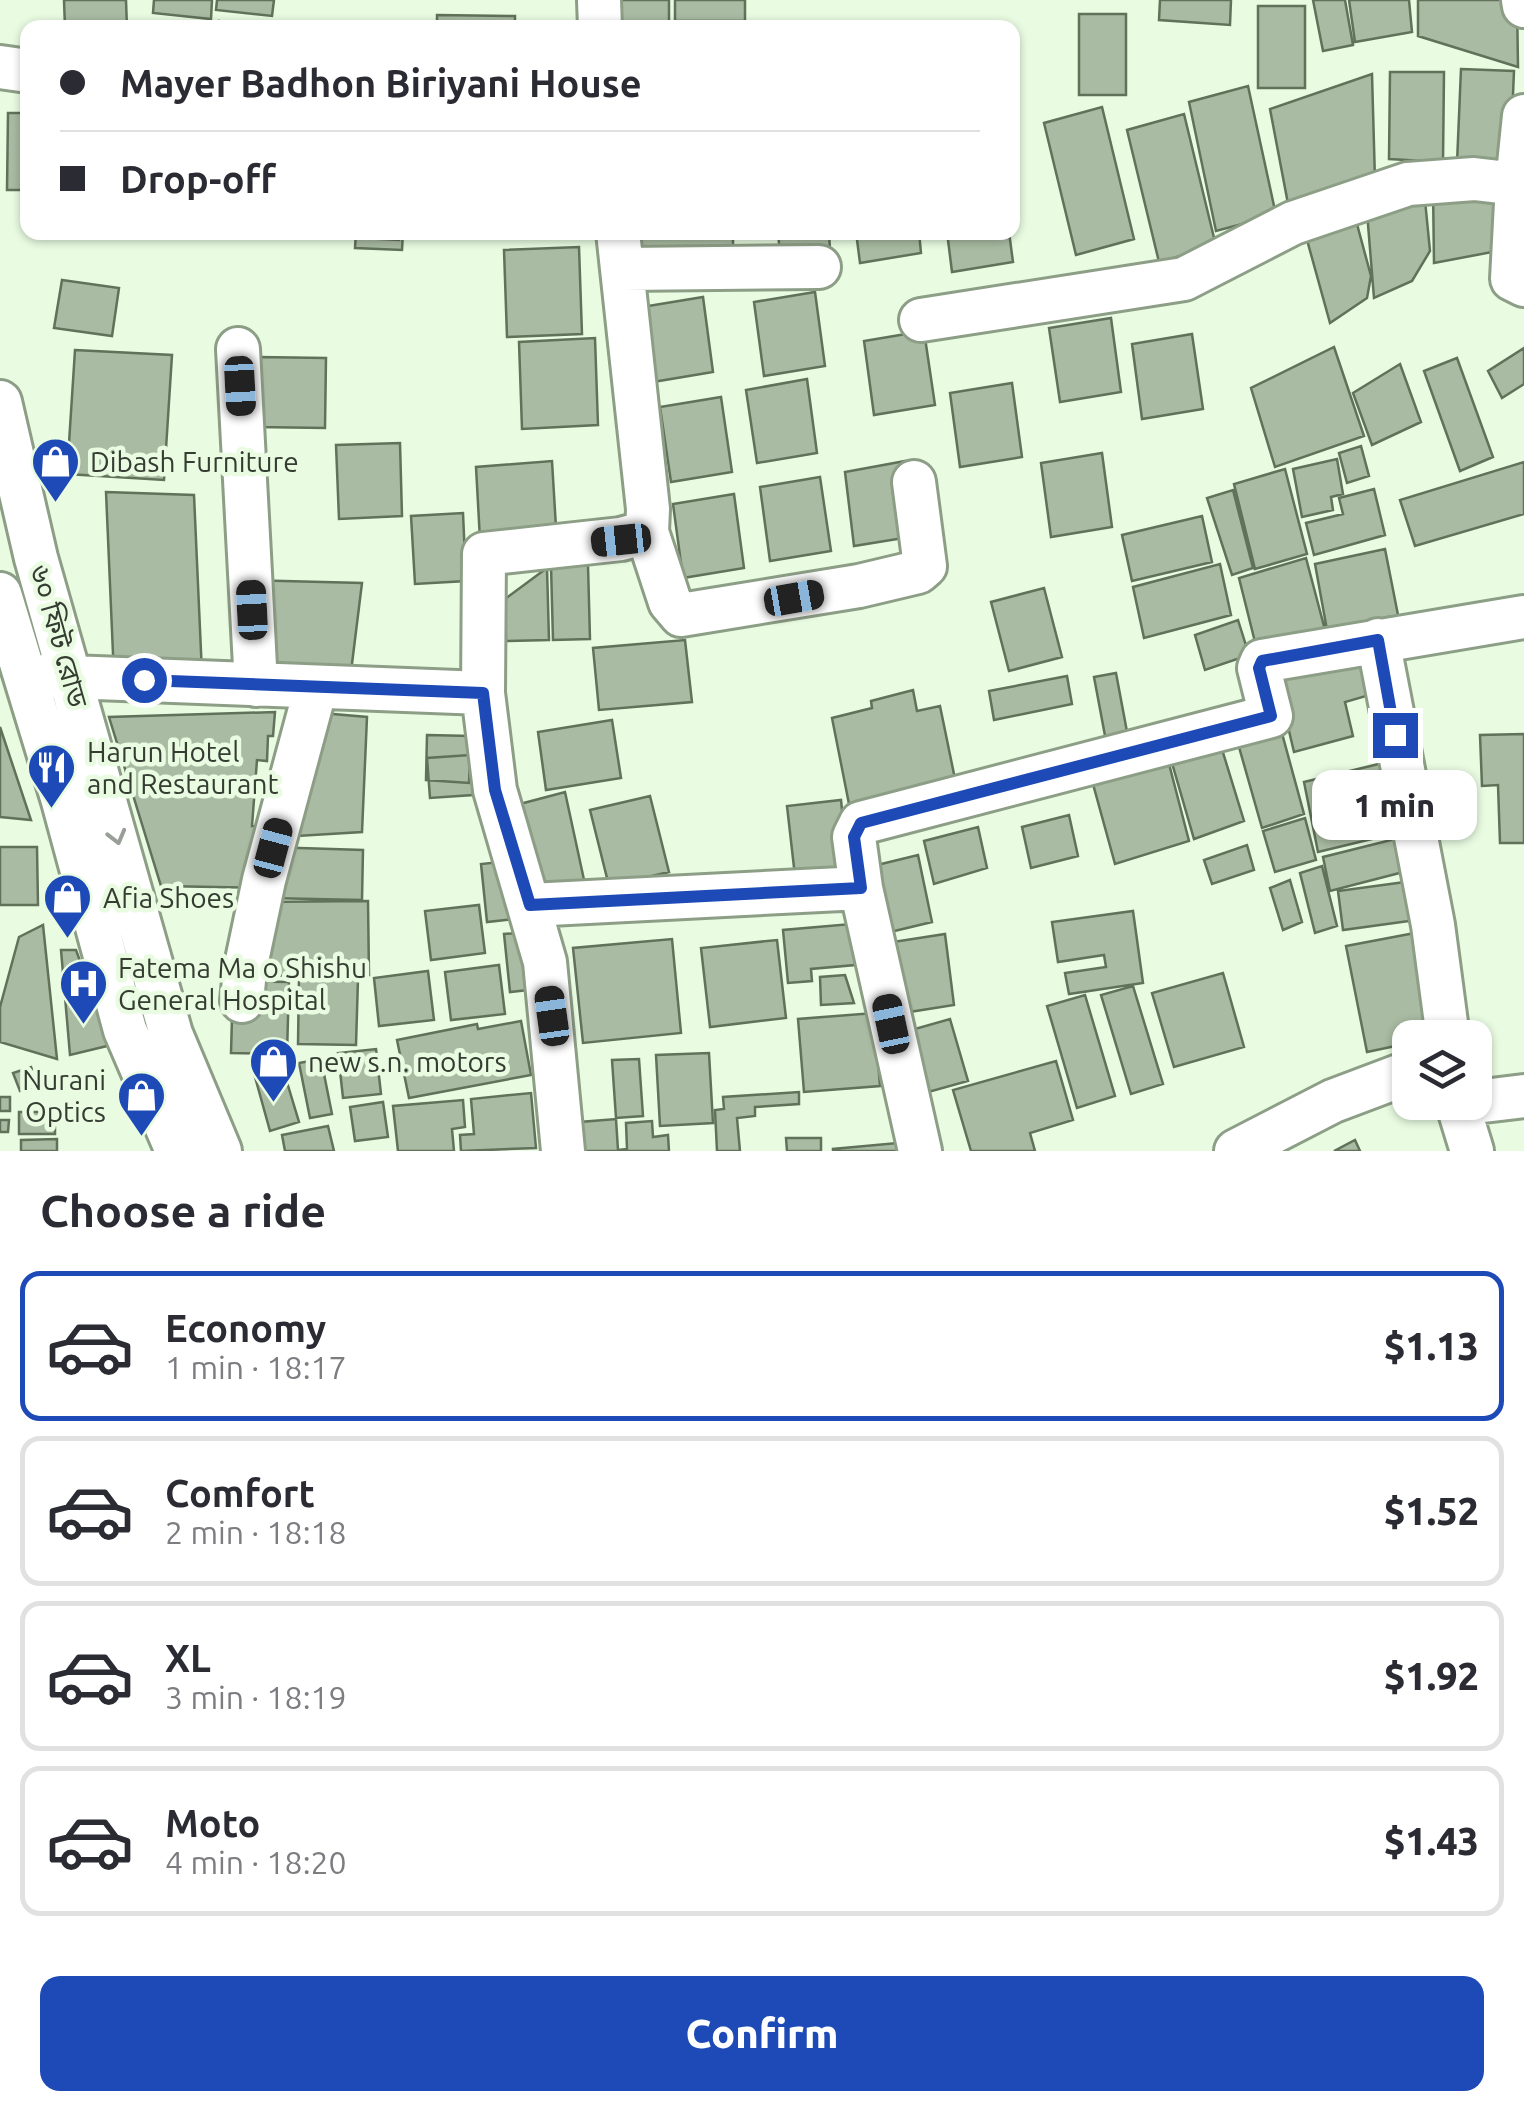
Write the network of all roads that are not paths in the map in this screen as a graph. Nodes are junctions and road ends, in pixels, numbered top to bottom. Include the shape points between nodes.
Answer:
1 (1524, 116) edge
2 (1520, 186) edge
3 (621, 251) edge
4 (819, 267) dead end
5 (1524, 285) edge
6 (921, 320) dead end
7 (238, 348) dead end
8 (0, 402) edge
9 (914, 482) dead end
10 (646, 532) junction
11 (18, 562) edge
12 (0, 594) edge
13 (1524, 617) edge
14 (1378, 640) junction
15 (12, 674) edge
16 (69, 676) junction
17 (256, 685) junction
18 (316, 687) junction
19 (483, 693) junction
20 (861, 888) junction
21 (530, 905) junction
22 (242, 1001) dead end
23 (1446, 1020) edge
24 (1392, 1079) edge
25 (1524, 1096) edge
26 (1492, 1100) edge
27 (1462, 1120) edge
28 (178, 1151) edge
29 (220, 1151) edge
30 (563, 1151) edge
31 (920, 1151) edge
32 (1236, 1151) edge
33 (1472, 1151) edge

1 - 2 street
2 - 5 street via 1512,279
2 - 6 street via 1474,179 1408,184 1293,224 1184,279
3 - 4 street
3 - 10 street
7 - 17 street
8 - 11 street, ৬০ ফিট রোড
9 - 10 street via 925,566 859,586 681,616
10 - 19 street via 484,554
11 - 16 street, ৬০ ফিট রোড
12 - 15 street, ৬০ ফিট রোড
13 - 14 street
14 - 20 street via 1258,663 1271,716 861,823 854,837
14 - 23 street
15 - 16 street
15 - 28 street, ৬০ ফিট রোড via 63,801 126,1030
16 - 17 street
16 -> 29 street, ৬০ ফিট রোড via 171,1034
17 - 18 street
18 - 19 street
18 - 22 street via 264,880
19 - 21 street via 495,790
20 - 21 street
20 - 31 street
21 - 30 street via 545,962
24 - 32 street
25 - 26 street
27 - 33 street

